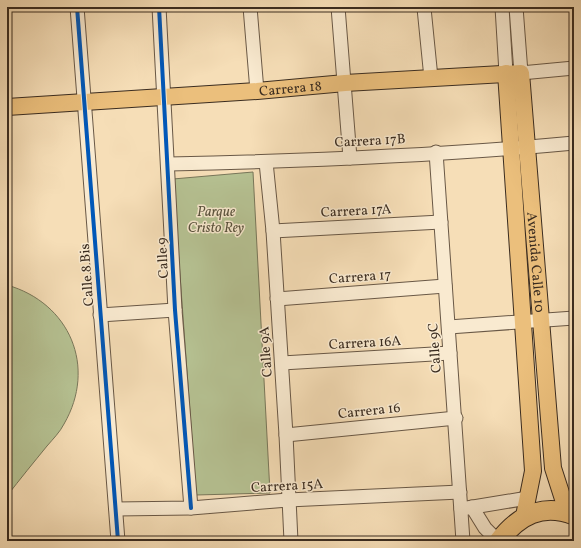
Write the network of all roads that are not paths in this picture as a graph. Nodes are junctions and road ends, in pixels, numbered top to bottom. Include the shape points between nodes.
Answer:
1 (77, 7) edge
2 (159, 7) edge
3 (250, 7) edge
4 (338, 7) edge
5 (502, 7) edge
6 (516, 7) edge
7 (424, 8) dead end
8 (574, 68) edge
9 (513, 73) junction
10 (431, 78) junction
11 (345, 83) junction
12 (257, 91) junction
13 (164, 96) junction
14 (84, 102) junction
15 (7, 107) edge
16 (574, 143) edge
17 (519, 148) junction
18 (436, 152) junction
19 (350, 158) junction
20 (266, 162) junction
21 (169, 164) junction
22 (441, 222) junction
23 (273, 231) junction
24 (445, 286) junction
25 (277, 298) junction
26 (175, 310) junction
27 (100, 315) junction
28 (574, 318) edge
29 (542, 321) junction
30 (523, 323) junction
31 (449, 327) junction
32 (450, 354) junction
33 (282, 363) junction
34 (456, 418) junction
35 (286, 435) junction
36 (553, 468) junction
37 (533, 471) junction
38 (460, 492) junction
39 (569, 499) edge
40 (288, 500) junction
41 (526, 507) junction
42 (191, 508) junction
43 (467, 508) junction
44 (116, 509) junction
45 (574, 512) edge
46 (574, 515) edge
47 (118, 541) edge
48 (290, 541) edge
49 (463, 541) edge
50 (499, 541) edge

1 - 14 street, Calle 8 Bis
2 - 13 street, Calle 9
3 - 12 street
4 - 11 street
5 - 9 street, Avenida Calle 10
6 - 9 street, Avenida Calle 10
7 - 10 street
8 - 9 street, Carrera 18
9 - 10 main road, Carrera 18
9 - 17 main road, Avenida Calle 10
10 - 11 main road, Carrera 18
11 - 12 main road, Carrera 18
11 - 19 street
12 - 13 main road, Carrera 18
13 - 14 main road, Carrera 18
13 - 21 street, Calle 9
14 - 15 main road, Carrera 18
14 - 27 street, Calle 8 Bis
16 - 17 street, Carrera 17B
17 - 18 street, Carrera 17B
17 - 29 main road, Avenida Calle 10
17 - 30 main road, Avenida Calle 10
18 - 19 street, Carrera 17B
18 - 22 street, Calle 9C
19 - 20 street, Carrera 17B
20 - 21 street, Carrera 17B
20 - 23 street, Calle 9A
21 - 26 street, Calle 9
22 - 23 street, Carrera 17A
22 - 24 street, Calle 9C
23 - 25 street, Calle 9A
24 - 25 street, Carrera 17
24 - 31 street, Calle 9C
25 - 33 street, Calle 9A
26 - 27 street
26 - 42 street, Calle 9
27 - 44 street, Calle 8 Bis
28 - 29 street
29 - 30 street
29 - 36 main road, Avenida Calle 10
30 - 31 street
30 - 37 main road, Avenida Calle 10
31 - 32 street, Calle 9C
32 - 33 street, Carrera 16A
32 - 34 street, Calle 9C
33 - 35 street, Calle 9A
34 - 35 street, Carrera 16
34 - 38 street, Calle 9C
35 - 40 street, Calle 9A
36 - 37 main road
36 - 39 main road, Avenida Calle 10
37 - 41 main road, Avenida Calle 10
38 - 40 street, Carrera 15A
38 - 43 street, Calle 9C
39 - 45 main road, Avenida Calle 10
40 - 42 street, Carrera 15A
40 - 48 street, Calle 9A
41 - 43 street
41 - 46 highway via 537,512 551,510
41 - 50 highway
42 - 44 street, Carrera 15A
43 - 49 street, Calle 9C
43 - 50 street
44 - 47 street, Calle 8 Bis

